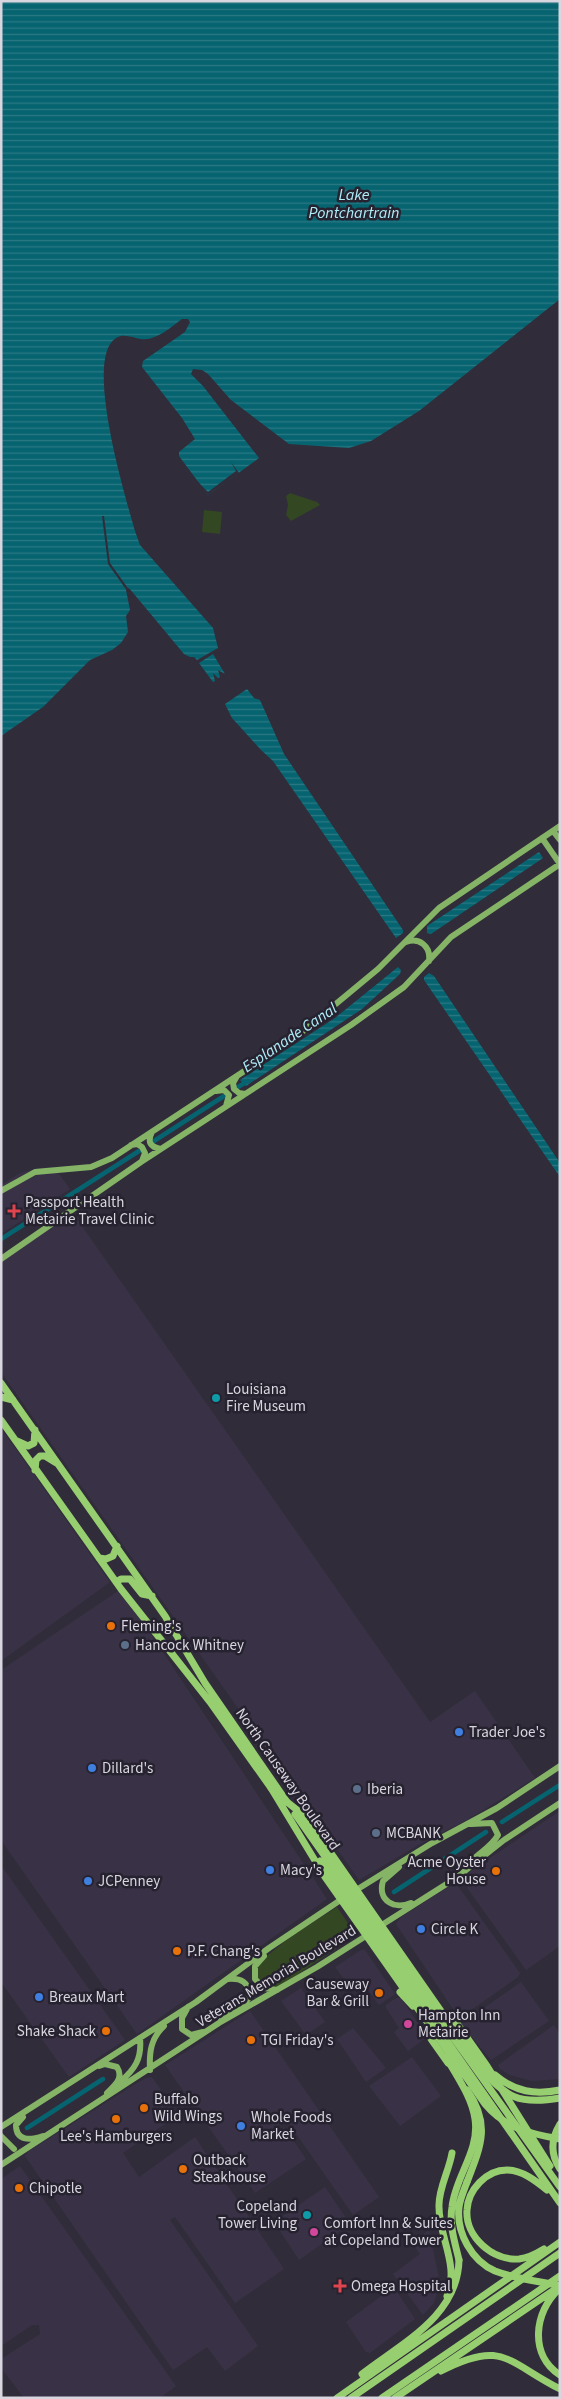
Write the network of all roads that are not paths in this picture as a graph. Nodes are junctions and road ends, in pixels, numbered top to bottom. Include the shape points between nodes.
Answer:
1 (560, 826) edge
2 (553, 831) junction
3 (542, 838) junction
4 (560, 840) edge
5 (560, 864) edge
6 (403, 944) junction
7 (428, 962) junction
8 (238, 1075) junction
9 (214, 1091) junction
10 (245, 1094) junction
11 (225, 1107) junction
12 (152, 1131) junction
13 (131, 1145) junction
14 (161, 1149) junction
15 (141, 1162) junction
16 (1, 1191) edge
17 (1, 1258) edge
18 (1, 1383) edge
19 (1, 1397) edge
20 (15, 1401) junction
21 (1, 1420) edge
22 (34, 1427) junction
23 (15, 1440) junction
24 (61, 1466) junction
25 (36, 1470) junction
26 (117, 1546) junction
27 (98, 1558) junction
28 (116, 1582) junction
29 (152, 1596) junction
30 (249, 1752) junction
31 (560, 1766) edge
32 (271, 1788) junction
33 (287, 1802) junction
34 (560, 1803) edge
35 (465, 1825) junction
36 (417, 1852) junction
37 (464, 1872) junction
38 (423, 1899) junction
39 (289, 1934) junction
40 (228, 1979) junction
41 (278, 1990) junction
42 (400, 1992) dead end
43 (418, 1993) junction
44 (189, 2006) junction
45 (180, 2012) junction
46 (456, 2022) dead end
47 (216, 2025) junction
48 (431, 2028) junction
49 (140, 2038) junction
50 (431, 2039) dead end
51 (459, 2059) junction
52 (487, 2066) junction
53 (89, 2070) junction
54 (150, 2070) junction
55 (111, 2089) junction
56 (560, 2090) edge
57 (560, 2098) edge
58 (99, 2101) junction
59 (41, 2102) junction
60 (560, 2124) edge
61 (1, 2127) edge
62 (60, 2127) junction
63 (1, 2136) edge
64 (528, 2136) junction
65 (560, 2139) edge
66 (14, 2149) dead end
67 (452, 2153) dead end
68 (1, 2165) edge
69 (560, 2169) edge
70 (560, 2187) edge
71 (553, 2194) junction
72 (560, 2203) edge
73 (560, 2241) edge
74 (560, 2253) edge
75 (560, 2276) edge
76 (560, 2287) edge
77 (442, 2310) junction
78 (560, 2375) edge
79 (423, 2380) junction
80 (560, 2389) edge
81 (332, 2398) edge
82 (337, 2398) edge
83 (351, 2398) edge
84 (382, 2398) edge
85 (394, 2398) edge

1 - 2 main road
2 - 3 main road
2 - 4 main road
3 - 5 main road
3 - 6 main road via 439,908
5 - 7 main road via 451,937
6 - 7 main road via 414,940 423,943 428,950
6 - 8 main road via 296,1037
7 - 10 main road via 396,993
8 - 9 main road
8 - 10 main road via 233,1083 234,1089
9 - 11 main road via 227,1092 229,1099
9 - 12 main road
10 - 11 main road
11 - 14 main road
12 - 13 main road
12 - 14 main road via 148,1140 152,1148
13 - 15 main road via 137,1144 144,1150
13 - 16 main road via 102,1163 72,1170 35,1172
14 - 15 main road
15 - 17 main road
18 - 20 highway, North Causeway Boulevard
19 - 20 highway
20 - 22 highway, North Causeway Boulevard
21 - 23 highway, North Causeway Boulevard
22 - 23 highway via 34,1443 28,1446
22 - 24 highway, North Causeway Boulevard
23 - 25 highway, North Causeway Boulevard
24 - 25 highway via 40,1456 36,1460
24 - 26 highway, North Causeway Boulevard
25 - 27 highway, North Causeway Boulevard
26 - 27 highway via 110,1558
26 - 29 highway, North Causeway Boulevard
27 - 28 highway, North Causeway Boulevard
28 - 29 highway via 130,1579 142,1594
28 - 30 highway, North Causeway Boulevard
29 - 30 highway, North Causeway Boulevard
30 - 32 highway, North Causeway Boulevard
30 - 33 highway, North Causeway Boulevard
31 - 35 main road, Veterans Memorial Boulevard
32 - 43 highway, North Causeway Boulevard, bridge via 349,1904
32 - 48 highway, bridge via 325,1877
33 - 43 highway, North Causeway Boulevard, bridge
33 - 57 highway, bridge via 301,1813 328,1849 497,2087 522,2100 539,2102
34 - 37 main road, Veterans Memorial Boulevard via 504,1840
35 - 36 main road, Veterans Memorial Boulevard
35 - 37 main road via 492,1823 498,1835 469,1861
36 - 38 main road via 383,1881 381,1892 387,1901 397,1906
36 - 39 main road, Veterans Memorial Boulevard
37 - 38 main road, Veterans Memorial Boulevard
38 - 41 main road, Veterans Memorial Boulevard
39 - 40 main road, Veterans Memorial Boulevard
39 - 41 main road via 255,1966 259,1985
40 - 44 main road, Veterans Memorial Boulevard
40 - 47 main road via 242,1980 250,1989 250,1996
41 - 47 main road, Veterans Memorial Boulevard
42 - 51 highway
43 - 51 highway, North Causeway Boulevard
43 - 64 highway, North Causeway Boulevard
44 - 45 main road, Veterans Memorial Boulevard
44 - 47 main road via 181,2024 185,2032 198,2034
45 - 49 main road, Veterans Memorial Boulevard
45 - 54 main road via 162,2026 152,2040
46 - 52 highway
47 - 54 main road, Veterans Memorial Boulevard
48 - 65 highway, bridge via 474,2090 498,2117 518,2129
48 - 77 highway, bridge via 467,2095 475,2121 475,2136 451,2208 459,2260 456,2286
49 - 53 main road, Veterans Memorial Boulevard
49 - 55 main road via 140,2059 134,2070
50 - 76 highway, bridge via 477,2104 481,2117 481,2146 459,2207 463,2236 480,2261 494,2270
51 - 71 highway, North Causeway Boulevard
52 - 56 highway via 516,2089 545,2093
52 - 64 highway
53 - 55 main road via 105,2064 117,2067 120,2078
53 - 59 main road, Veterans Memorial Boulevard
54 - 58 main road, Veterans Memorial Boulevard
55 - 58 main road
58 - 62 main road, Veterans Memorial Boulevard
59 - 61 main road, Veterans Memorial Boulevard
59 - 62 main road via 18,2121 20,2137 33,2138
60 - 69 highway via 552,2147
62 - 68 main road, Veterans Memorial Boulevard
63 - 66 main road
64 - 70 highway, North Causeway Boulevard
67 - 77 highway via 439,2197 452,2277
71 - 72 highway, North Causeway Boulevard
71 - 73 highway via 534,2180 506,2170 490,2175 478,2184 466,2211 476,2238 493,2253 506,2258 533,2256
73 - 82 highway
74 - 83 highway
75 - 84 highway
76 - 78 highway via 546,2305 538,2337 546,2362
76 - 79 highway
77 - 81 highway
79 - 80 highway via 463,2360 491,2354 517,2362
79 - 85 highway

